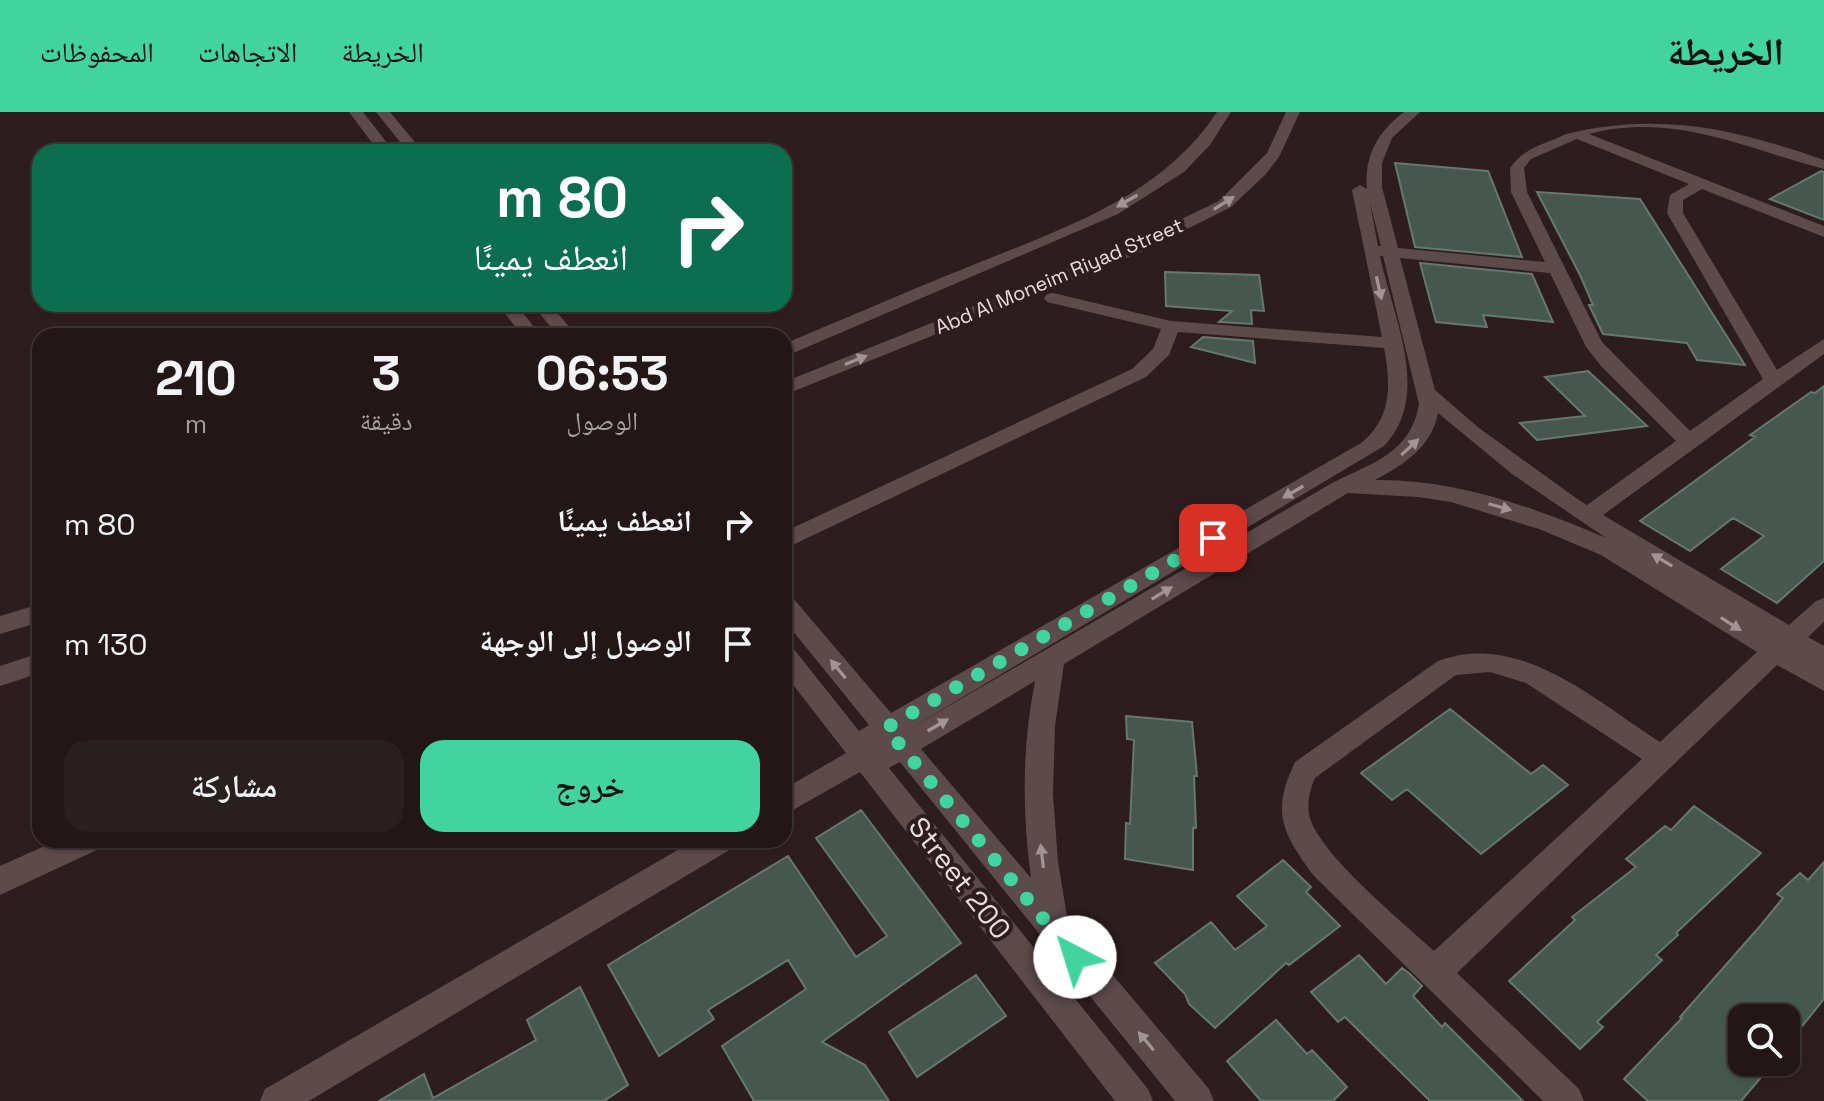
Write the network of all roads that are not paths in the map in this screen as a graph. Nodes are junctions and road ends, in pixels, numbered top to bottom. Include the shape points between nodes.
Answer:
1 (356, 112) edge
2 (383, 112) edge
3 (1224, 112) edge
4 (1293, 112) edge
5 (1391, 112) edge
6 (1413, 112) edge
7 (1576, 134) junction
8 (381, 144) edge
9 (409, 144) edge
10 (1824, 165) edge
11 (1701, 183) junction
12 (1824, 232) edge
13 (1381, 252) junction
14 (1555, 268) junction
15 (1053, 298) dead end
16 (513, 312) edge
17 (548, 312) edge
18 (1171, 326) junction
19 (526, 328) edge
20 (561, 328) edge
21 (1392, 343) junction
22 (1824, 345) edge
23 (792, 348) edge
24 (1774, 381) junction
25 (792, 386) edge
26 (1427, 393) junction
27 (1689, 442) junction
28 (1331, 482) junction
29 (1588, 515) junction
30 (792, 537) edge
31 (1824, 607) edge
32 (792, 613) edge
33 (32, 615) edge
34 (0, 625) edge
35 (1783, 644) junction
36 (1052, 658) junction
37 (1824, 658) edge
38 (792, 665) edge
39 (32, 666) edge
40 (0, 676) edge
41 (1824, 681) edge
42 (894, 737) junction
43 (864, 756) junction
44 (1662, 758) junction
45 (792, 798) edge
46 (72, 848) edge
47 (707, 848) edge
48 (0, 881) edge
49 (1054, 933) junction
50 (1434, 973) junction
51 (277, 1101) edge
52 (1136, 1101) edge
53 (1197, 1101) edge
54 (1567, 1101) edge

1 - 8 street
2 - 9 street
3 -> 23 street, Abd Al Moneim Riyad Street via 1192,155 1118,207
25 -> 4 street, Abd Al Moneim Riyad Street via 1120,254 1225,204 1274,154
5 - 13 street via 1370,132 1357,161
6 - 13 street via 1388,134 1373,163
7 - 10 street via 1617,118 1669,117 1708,124
7 - 11 street
7 - 14 street via 1526,156 1515,176
11 - 12 street
11 - 24 street via 1675,198 1675,213
13 - 14 street
13 -> 21 street
13 - 26 street
14 - 27 street via 1601,352
15 - 18 street
16 - 19 street
17 - 20 street
18 - 21 street
18 - 30 street via 1162,351 1130,377
21 - 28 street via 1398,395 1393,422
22 - 24 street
24 - 27 street
28 -> 26 street via 1393,460 1415,445 1427,426
26 - 29 street via 1488,446
27 - 29 street
28 -> 35 street via 1433,492 1548,523 1609,549
36 -> 28 street
28 -> 42 street
35 -> 29 street
31 - 35 street
42 -> 32 street, Street 200
33 - 34 street
35 - 37 street
35 - 41 street
35 - 44 street
42 -> 36 street
49 -> 36 street via 1037,801 1040,726
38 - 43 street, Street 200
39 - 40 street
42 - 43 street
42 - 49 street, Street 200
43 - 45 street
43 - 52 street, Street 200
44 - 50 street
44 - 50 street via 1534,675 1505,664 1474,661 1447,668 1313,762 1299,779 1294,801 1305,841
46 - 48 street
47 - 51 street
53 -> 49 street, Street 200
50 - 54 street

